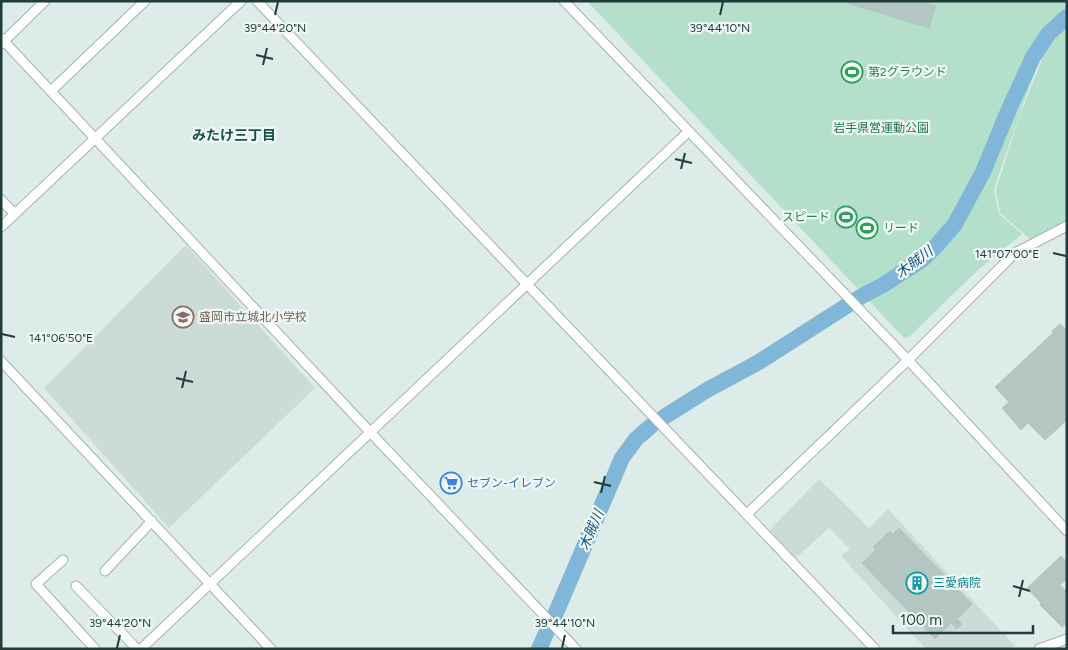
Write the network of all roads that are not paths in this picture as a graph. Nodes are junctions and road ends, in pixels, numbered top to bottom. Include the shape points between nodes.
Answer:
1 (45, 1) edge
2 (241, 1) edge
3 (256, 1) edge
4 (564, 1) edge
5 (141, 2) edge
6 (2, 41) edge
7 (51, 91) junction
8 (688, 132) junction
9 (95, 138) junction
10 (1, 200) edge
11 (15, 214) junction
12 (1067, 226) edge
13 (1, 227) edge
14 (526, 285) junction
15 (908, 360) junction
16 (1, 361) edge
17 (371, 433) junction
18 (748, 514) junction
19 (152, 521) junction
20 (1067, 531) edge
21 (63, 560) dead end
22 (105, 571) dead end
23 (209, 583) junction
24 (76, 586) dead end
25 (1067, 639) edge
26 (96, 649) edge
27 (139, 649) edge
28 (271, 649) edge
29 (576, 649) edge
30 (875, 649) edge
31 (1039, 649) edge

1 - 6 street
2 - 9 street
3 - 14 street
4 - 8 street
5 - 7 street
6 - 7 street
7 - 9 street
8 - 14 street
8 - 15 street
9 - 11 street
9 - 17 street
10 - 11 street
11 - 13 street
12 - 15 street via 1014,253
14 - 17 street
14 - 18 street
15 - 18 street
15 - 20 street
16 - 19 street
17 - 23 street
17 - 29 street
18 - 30 street
19 - 22 street
19 - 23 street
21 - 26 street via 36,584
23 - 27 street
23 - 28 street
24 - 27 street
25 - 31 street

